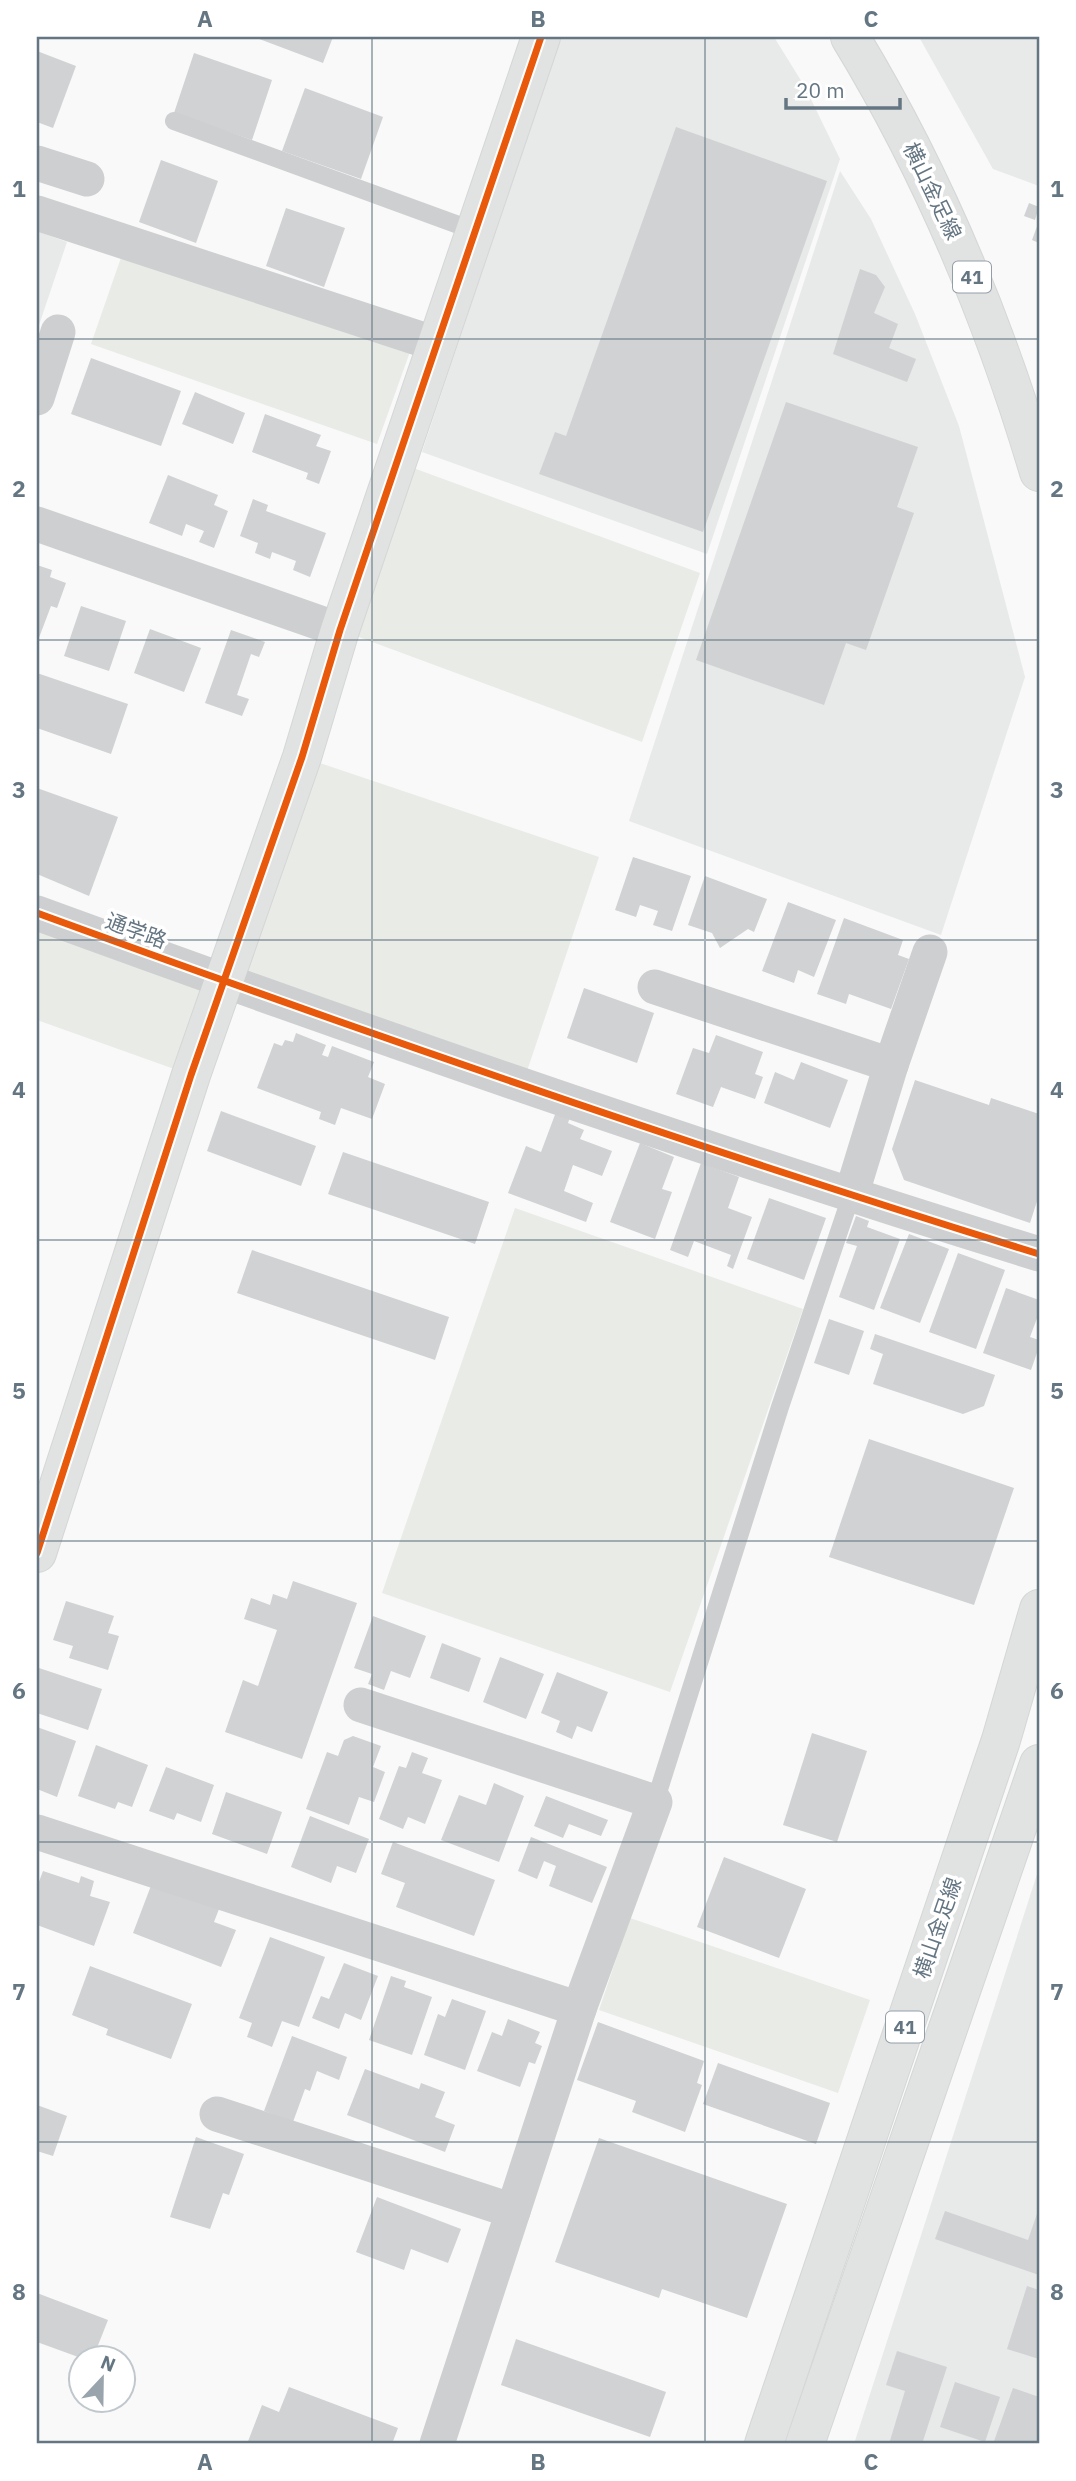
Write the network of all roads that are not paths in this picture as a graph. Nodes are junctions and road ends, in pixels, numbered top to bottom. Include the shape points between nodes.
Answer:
1 (541, 37) edge
2 (850, 37) edge
3 (174, 121) dead end
4 (37, 163) edge
5 (87, 179) dead end
6 (37, 213) edge
7 (475, 231) junction
8 (58, 332) dead end
9 (436, 344) junction
10 (37, 398) edge
11 (1039, 472) edge
12 (37, 524) edge
13 (340, 630) junction
14 (37, 914) edge
15 (930, 952) dead end
16 (227, 970) junction
17 (655, 987) dead end
18 (891, 1065) junction
19 (853, 1187) junction
20 (1039, 1254) edge
21 (37, 1553) edge
22 (1039, 1609) edge
23 (361, 1705) dead end
24 (1039, 1764) edge
25 (654, 1802) junction
26 (37, 1832) edge
27 (579, 2009) junction
28 (217, 2114) dead end
29 (513, 2211) junction
30 (768, 2433) edge
31 (813, 2442) edge
32 (437, 2444) edge

1 - 7 main road
2 - 11 main road, 横山金足線 / 41 via 882,90 973,279
3 - 7 lane
4 - 5 street
6 - 9 street
7 - 9 main road
8 - 10 street
9 - 13 main road
12 - 13 street
13 - 16 main road via 302,757
14 - 16 street, 通学路
15 - 18 street
16 - 19 street, 通学路
16 - 21 main road
17 - 18 street
18 - 19 street
19 - 20 street, 通学路
19 - 25 lane
22 - 30 main road, 横山金足線 / 41 via 1001,1740
23 - 25 street
24 - 31 main road, 横山金足線 / 41
25 - 27 street
26 - 27 street
27 - 29 street
28 - 29 street
29 - 32 street
30 - 31 street

